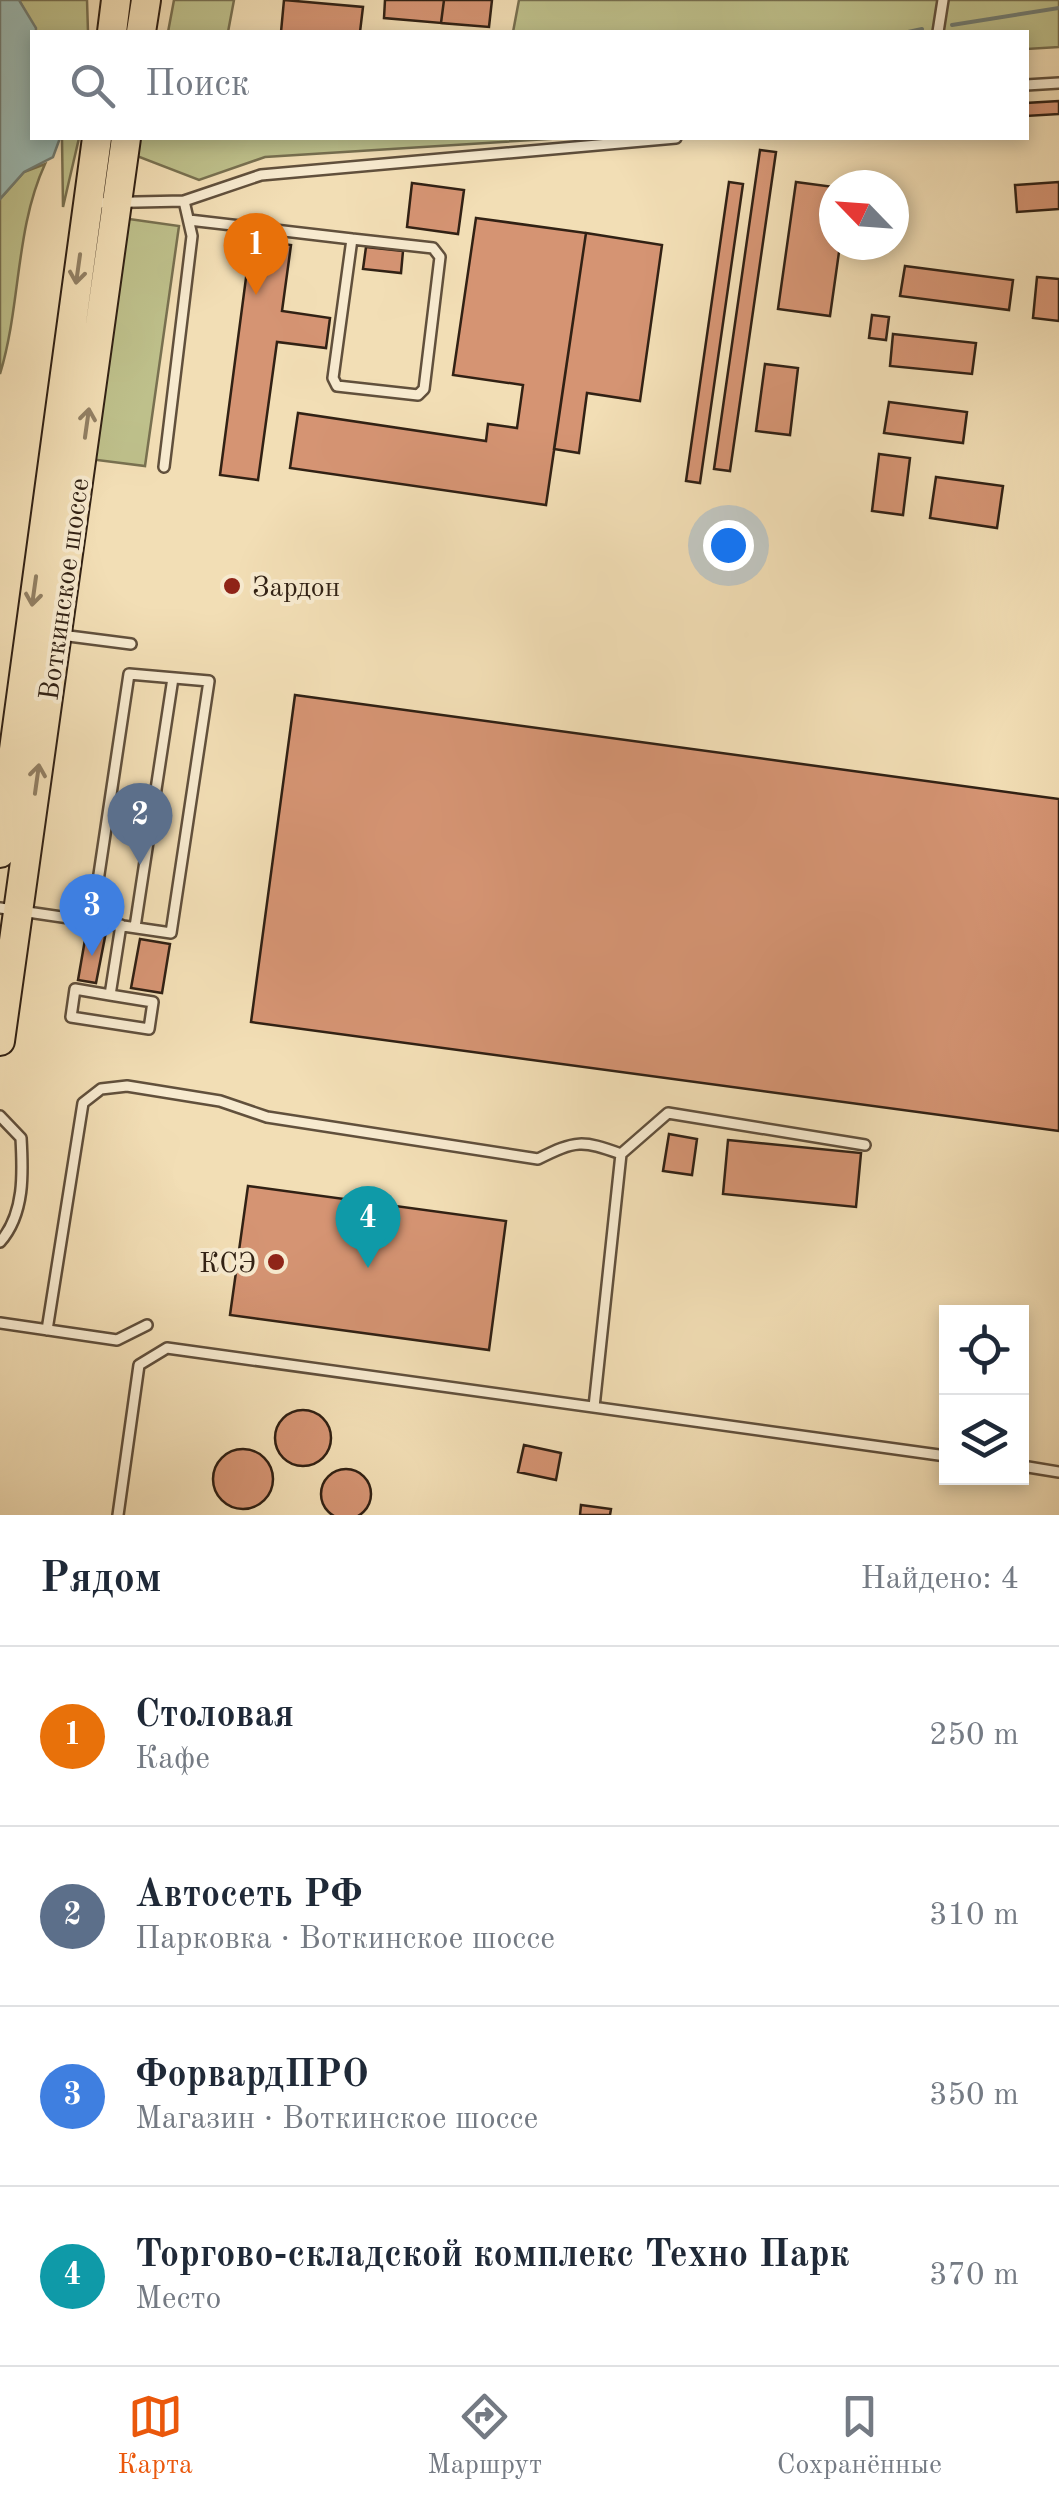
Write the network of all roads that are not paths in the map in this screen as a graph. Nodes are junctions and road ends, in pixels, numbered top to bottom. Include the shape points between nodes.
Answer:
1 (116, 0) edge
2 (146, 0) edge
3 (943, 0) edge
4 (112, 30) edge
5 (141, 30) edge
6 (938, 30) edge
7 (1059, 83) edge
8 (1029, 84) edge
9 (97, 140) edge
10 (126, 140) edge
11 (654, 140) edge
12 (88, 202) junction
13 (184, 202) junction
14 (117, 206) junction
15 (190, 220) junction
16 (352, 240) junction
17 (164, 467) dead end
18 (28, 631) junction
19 (57, 635) junction
20 (131, 644) dead end
21 (173, 678) junction
22 (0, 853) edge
23 (9, 909) edge
24 (92, 920) junction
25 (121, 925) junction
26 (135, 927) junction
27 (110, 995) junction
28 (0, 1041) edge
29 (0, 1116) edge
30 (865, 1144) dead end
31 (620, 1154) junction
32 (0, 1242) edge
33 (0, 1323) edge
34 (147, 1324) dead end
35 (47, 1330) junction
36 (594, 1407) junction
37 (939, 1455) edge
38 (1029, 1467) edge
39 (1059, 1472) edge
40 (118, 1515) edge

1 - 4 main road
2 - 5 main road
3 - 6 lane
7 - 8 lane
9 - 12 main road, Воткинское шоссе
10 - 14 main road, Воткинское шоссе
11 - 13 lane via 261,175
12 - 14 lane
12 -> 18 main road, Воткинское шоссе
13 - 14 lane
13 - 15 lane
19 -> 14 main road, Воткинское шоссе
15 - 16 lane
15 - 17 lane
16 - 16 lane via 333,378 337,386 418,395 440,257 432,248
18 - 19 lane
18 - 22 main road, Воткинское шоссе
19 - 20 lane
23 -> 19 main road, Воткинское шоссе
21 - 24 lane via 128,674
21 - 26 lane
21 - 26 lane via 209,681 174,914 171,933
23 - 24 lane
23 - 28 main road, Воткинское шоссе
24 - 25 lane
25 - 26 lane
25 - 27 lane
27 - 27 lane via 153,1002 149,1029 71,1017 75,989
29 - 32 lane via 21,1138 23,1168 21,1195
30 - 31 lane via 668,1113
31 - 35 lane via 588,1141 538,1159 267,1117 220,1101 126,1086 101,1089 84,1103
31 - 36 lane
33 - 35 lane
34 - 35 lane via 117,1340
36 - 37 lane
36 - 40 lane via 167,1348 139,1365
38 - 39 lane

